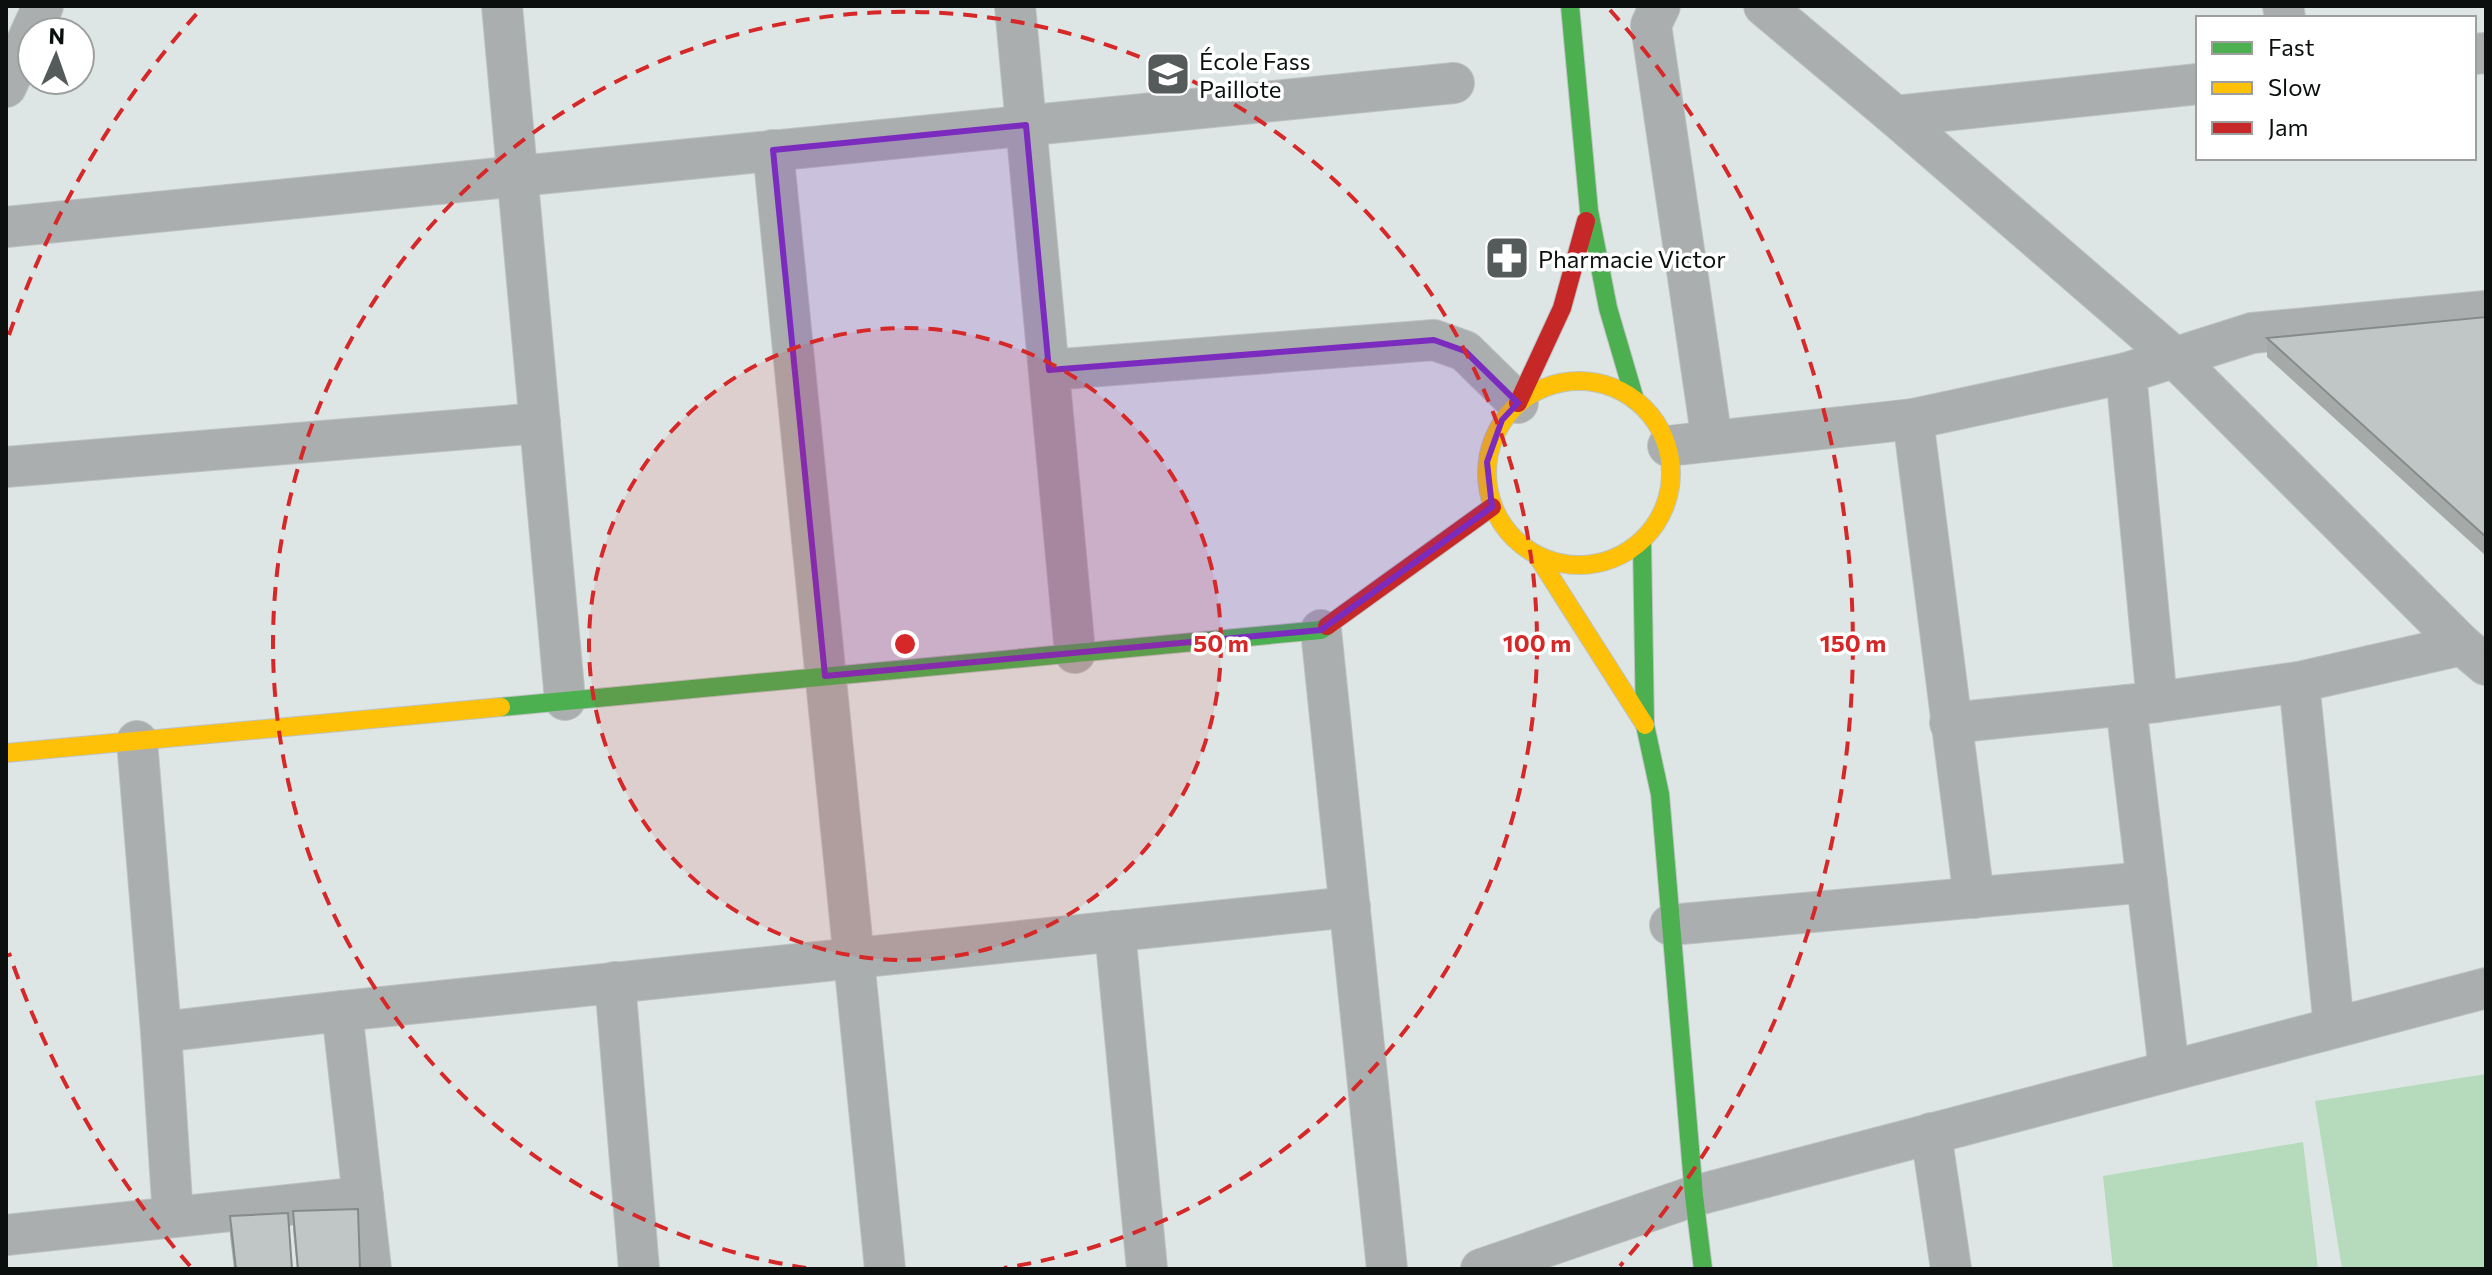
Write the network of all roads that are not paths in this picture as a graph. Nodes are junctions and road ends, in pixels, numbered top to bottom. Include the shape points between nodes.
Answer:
1 (502, 6) edge
2 (1015, 6) edge
3 (1570, 6) edge
4 (1660, 6) edge
5 (1764, 6) edge
6 (16, 39) edge
7 (1454, 83) dead end
8 (2196, 84) edge
9 (6, 87) edge
10 (1895, 116) junction
11 (1026, 125) junction
12 (773, 150) junction
13 (517, 175) junction
14 (1589, 211) junction
15 (6, 227) edge
16 (2486, 311) edge
17 (2174, 357) junction
18 (1049, 370) junction
19 (2126, 373) junction
20 (1635, 400) junction
21 (1518, 403) junction
22 (1913, 419) junction
23 (540, 423) junction
24 (1712, 441) junction
25 (1668, 446) junction
26 (6, 467) edge
27 (1492, 507) junction
28 (1642, 542) junction
29 (1538, 557) junction
30 (1321, 630) junction
31 (1075, 653) junction
32 (2474, 655) edge
33 (825, 676) junction
34 (2299, 682) junction
35 (565, 700) junction
36 (2141, 704) junction
37 (1950, 723) junction
38 (1645, 725) junction
39 (137, 741) junction
40 (6, 753) edge
41 (2147, 882) junction
42 (1974, 898) junction
43 (1350, 907) junction
44 (1670, 925) junction
45 (1115, 931) junction
46 (853, 959) junction
47 (615, 982) junction
48 (2486, 988) edge
49 (342, 1011) junction
50 (2334, 1027) junction
51 (161, 1032) junction
52 (2169, 1070) junction
53 (1931, 1133) junction
54 (1694, 1196) junction
55 (363, 1197) junction
56 (173, 1217) junction
57 (6, 1235) edge
58 (371, 1269) edge
59 (639, 1269) edge
60 (885, 1269) edge
61 (1147, 1269) edge
62 (1387, 1269) edge
63 (1481, 1269) edge
64 (1703, 1269) edge
65 (1951, 1269) edge

1 - 13 street
2 - 11 street
3 - 14 street
4 - 24 street via 1651,25
5 - 10 street
6 - 9 street
7 - 11 street
8 - 10 street
10 - 17 street
11 - 12 street
11 - 18 street
12 - 13 street
12 - 33 street
13 - 15 street
13 - 23 street
14 - 20 street via 1608,308
14 - 21 street via 1562,308
16 - 17 street via 2252,333
17 - 19 street
17 - 32 street
18 - 21 street via 1434,340 1465,351
18 - 31 street
19 - 22 street
19 - 36 street
20 - 21 street via 1618,389 1581,381 1558,383
20 - 25 street
21 - 27 street via 1492,441 1486,486
22 - 24 street
22 - 37 street
23 - 26 street
23 - 35 street
24 - 25 street
25 - 28 street via 1671,488 1665,508
27 - 29 street via 1518,544
27 - 30 street
28 - 29 street via 1615,559 1582,566
28 - 38 street
29 - 38 street
30 - 31 street
30 - 43 street
31 - 33 street
32 - 34 street
33 - 35 street
33 - 46 street
34 - 36 street
34 - 50 street
35 - 39 street
36 - 37 street
36 - 41 street
37 - 42 street
38 - 44 street via 1660,794
39 - 40 street
39 - 51 street
41 - 42 street
41 - 52 street
42 - 44 street
43 - 45 street
43 - 62 street
44 - 54 street
45 - 46 street
45 - 61 street
46 - 47 street
46 - 60 street
47 - 49 street
47 - 59 street
48 - 50 street
49 - 51 street
49 - 55 street
50 - 52 street
51 - 56 street
52 - 53 street
53 - 54 street
53 - 65 street
54 - 63 street
54 - 64 street
55 - 56 street
55 - 58 street
56 - 57 street

